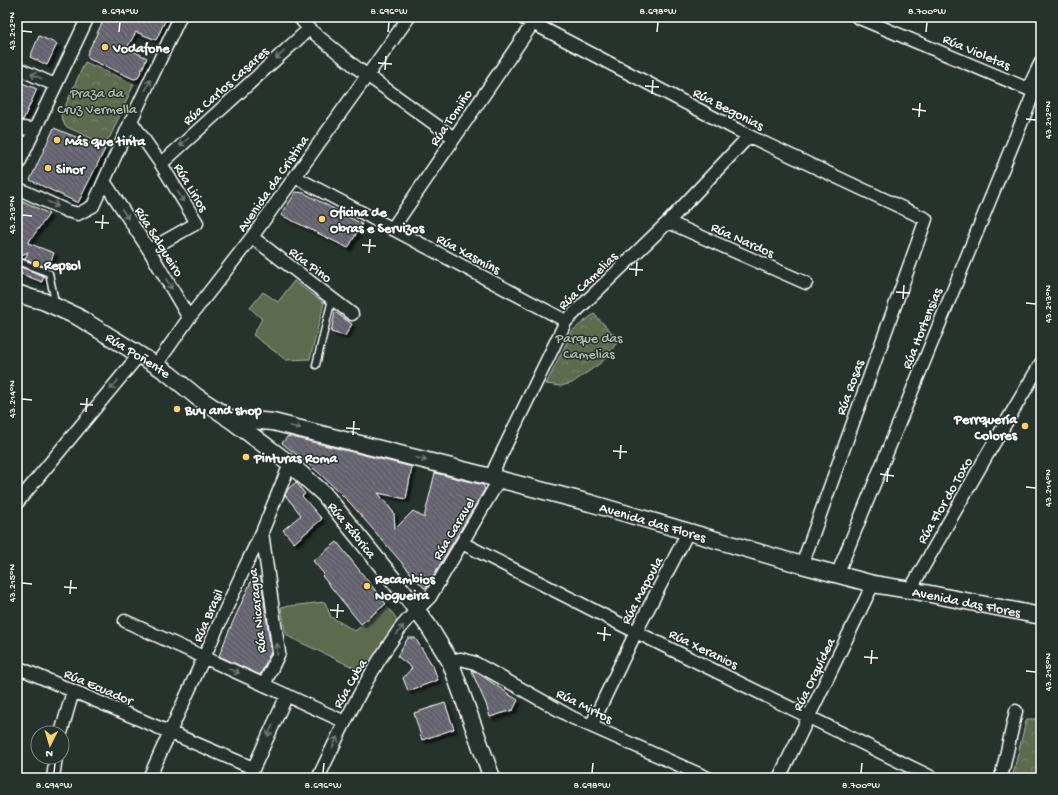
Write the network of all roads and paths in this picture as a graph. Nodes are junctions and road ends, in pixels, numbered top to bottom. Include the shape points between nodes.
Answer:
1 (88, 17) edge
2 (180, 17) edge
3 (299, 17) edge
4 (409, 17) edge
5 (521, 17) edge
6 (856, 17) edge
7 (533, 23) junction
8 (309, 29) junction
9 (1041, 62) edge
10 (17, 68) edge
11 (367, 76) junction
12 (55, 85) junction
13 (1034, 92) edge
14 (131, 121) junction
15 (17, 127) edge
16 (35, 130) junction
17 (749, 136) junction
18 (454, 138) junction
19 (161, 164) junction
20 (17, 167) edge
21 (295, 177) junction
22 (104, 181) junction
23 (17, 188) edge
24 (926, 219) joint
25 (668, 222) junction
26 (392, 229) junction
27 (252, 238) junction
28 (149, 250) junction
29 (17, 261) edge
30 (806, 283) dead end
31 (17, 285) edge
32 (17, 293) edge
33 (332, 299) junction
34 (47, 303) junction
35 (352, 314) dead end
36 (189, 318) junction
37 (566, 321) junction
38 (139, 354) junction
39 (1041, 363) edge
40 (156, 365) junction
41 (316, 365) dead end
42 (228, 418) junction
43 (266, 421) junction
44 (257, 440) junction
45 (290, 464) junction
46 (495, 478) junction
47 (17, 503) edge
48 (262, 532) junction
49 (688, 532) junction
50 (462, 543) junction
51 (802, 565) junction
52 (837, 575) junction
53 (873, 584) junction
54 (910, 590) junction
55 (416, 610) junction
56 (1041, 616) edge
57 (125, 621) dead end
58 (636, 632) junction
59 (204, 658) junction
60 (450, 661) junction
61 (17, 666) edge
62 (264, 685) junction
63 (73, 691) junction
64 (287, 695) junction
65 (1016, 711) dead end
66 (809, 716) junction
67 (345, 722) junction
68 (63, 725) edge
69 (591, 726) junction
70 (170, 732) junction
71 (54, 765) edge
72 (251, 773) edge
73 (52, 778) edge
74 (149, 778) edge
75 (320, 778) edge
76 (492, 778) edge
77 (708, 778) edge
78 (780, 778) edge
79 (934, 778) edge
80 (1001, 778) edge

1 - 12 street
14 -> 2 street
3 - 8 street
4 - 11 street, Avenida da Cristina
5 - 7 street, Rúa Begonias
6 - 13 street, Rúa Violetas
7 - 17 street, Rúa Begonias
7 - 18 street, Rúa Tomiño
8 - 11 street
8 -> 19 street, Rúa Carlos Casares
9 - 13 street, Rúa Hortensias
12 -> 10 street
11 - 18 street
11 - 21 street, Avenida da Cristina
12 - 16 street
13 - 52 street, Rúa Hortensias
14 - 19 street, Rúa Lirios
14 - 22 street
15 - 16 street
16 - 20 street
17 - 24 street, Rúa Begonias
17 - 25 street, Rúa Camelias
18 - 26 street, Rúa Tomiño
19 -> 28 street, Rúa Lirios via 197,223
21 - 26 street, Rúa Xasmíns
21 - 27 street, Avenida da Cristina
23 -> 22 street via 78,214 93,206
22 -> 28 street, Rúa Salgueiro
24 - 51 street, Rúa Rosas
25 - 30 street, Rúa Nardos
25 - 37 street, Rúa Camelias
26 - 37 street, Rúa Xasmíns
27 - 33 street, Rúa Pino
27 - 36 street, Avenida da Cristina
28 -> 36 street, Rúa Salgueiro
29 - 34 lane via 49,273 54,297
31 - 34 street, Rúa Poñente
32 - 34 street, Rúa Poñente
33 - 35 street, Rúa Pino
33 - 41 lane
34 - 38 street, Rúa Poñente via 78,317
36 - 40 street, Avenida da Cristina
37 - 46 street, Rúa Camelias via 496,465
38 - 40 street, Rúa Poñente
38 -> 47 street
39 - 54 street, Rúa Flor do Toxo
40 - 42 street, Rúa Poñente
42 - 43 street, Avenida das Flores
42 - 44 street, Rúa Fábrica
43 - 44 street via 259,429
43 -> 46 street, Avenida das Flores
44 - 45 street, Rúa Fábrica
45 - 48 street, Rúa Brasil
45 - 55 street, Rúa Fábrica via 324,494
46 - 49 street, Avenida das Flores
46 - 50 street, Rúa Caravel
48 - 59 street, Rúa Brasil
62 -> 48 street, Rúa Nicaragua via 279,653
49 - 51 street, Avenida das Flores
49 - 58 street, Rúa Mapoula
50 - 55 street, Rúa Caravel via 430,596
50 - 58 street, Rúa Xeranios
51 - 52 street, Avenida das Flores
52 - 53 street, Avenida das Flores
53 - 54 street, Avenida das Flores
53 - 66 street, Rúa Orquídea
54 - 56 street, Avenida das Flores
55 - 60 street, Rúa Fábrica
67 -> 55 street, Rúa Cuba via 399,630
57 - 59 street
58 - 66 street, Rúa Xeranios
58 - 69 street, Rúa Mapoula
59 -> 62 street
59 - 70 street, Rúa Brasil
60 - 69 street, Rúa Mirtos via 461,659 475,663
60 - 76 street, Rúa Fábrica
61 - 63 street, Rúa Ecuador
62 - 64 street
63 - 68 street
63 - 70 street, Rúa Ecuador
64 - 67 street
64 -> 72 street
65 - 80 street
66 - 78 street, Rúa Orquídea
66 - 79 street, Rúa Xeranios
75 -> 67 street, Rúa Cuba
69 - 77 street, Rúa Mirtos
70 - 72 street, Rúa Ecuador
70 - 74 street, Rúa Brasil
71 - 73 street

